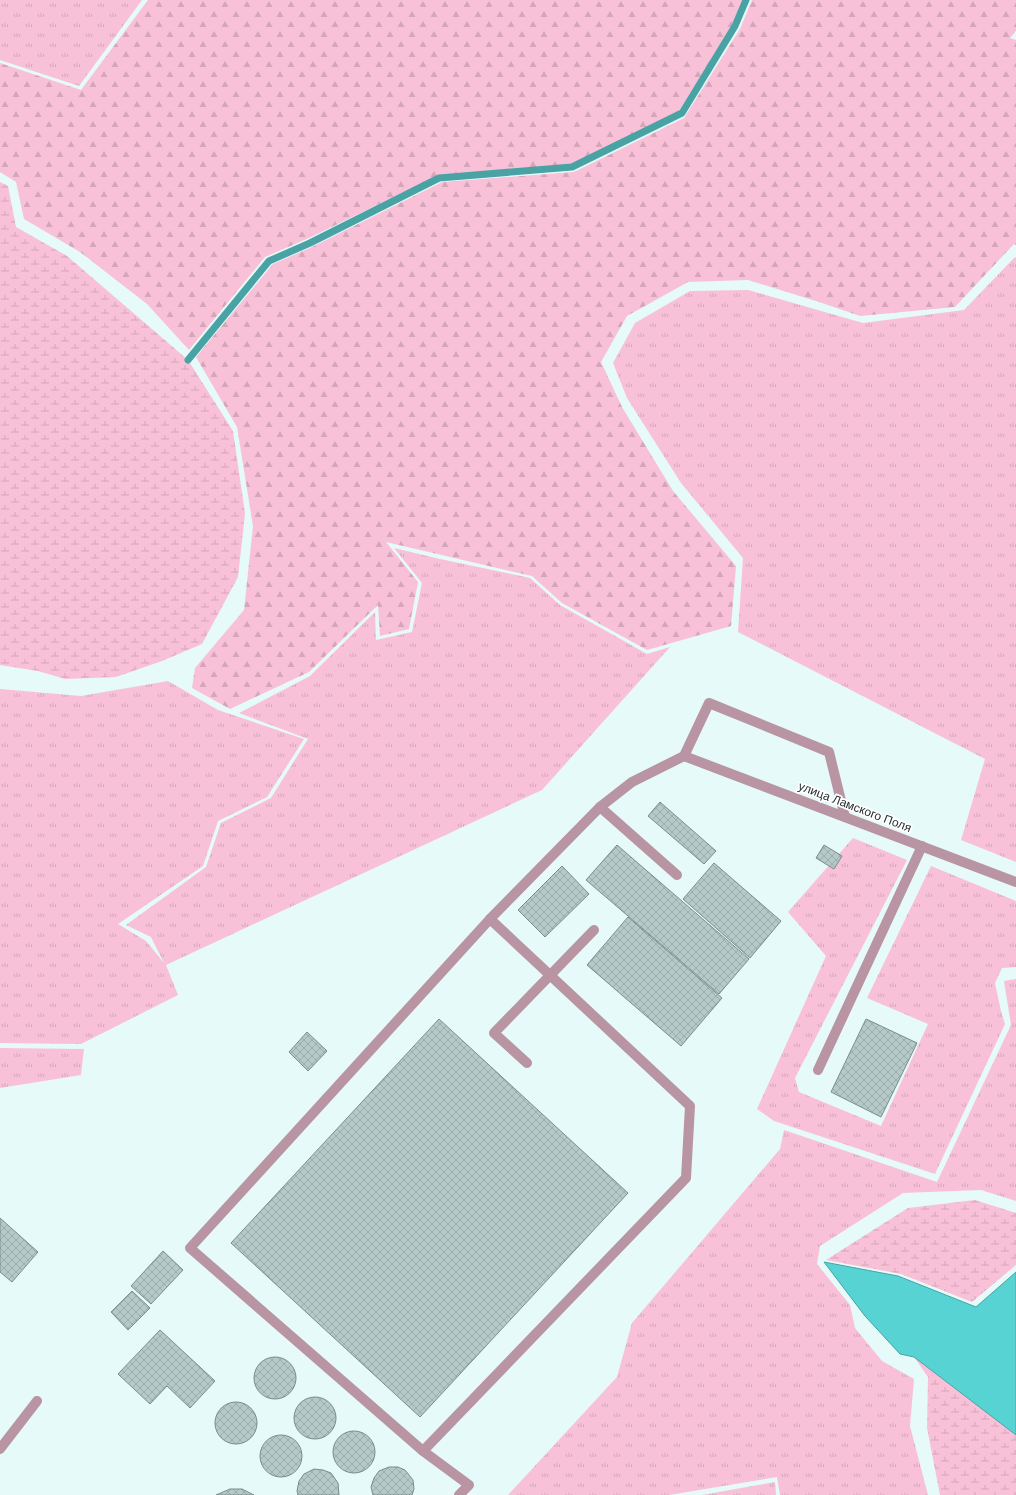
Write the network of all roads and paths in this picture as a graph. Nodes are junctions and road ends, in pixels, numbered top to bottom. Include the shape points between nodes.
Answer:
1 (684, 756) junction
2 (600, 807) junction
3 (845, 817) junction
4 (922, 846) junction
5 (677, 876) dead end
6 (1016, 882) edge
7 (490, 919) junction
8 (594, 930) dead end
9 (550, 975) junction
10 (527, 1063) dead end
11 (818, 1070) dead end
12 (37, 1401) dead end
13 (0, 1449) edge
14 (423, 1451) junction
15 (459, 1495) edge

1 - 2 street via 632,782
1 - 3 street, улица Ламского Поля
1 - 3 street via 709,703 829,752
2 - 5 street
2 - 7 street
3 - 4 street, улица Ламского Поля
4 - 6 street, улица Ламского Поля
4 - 11 street
7 - 9 street
7 - 14 street via 190,1248
8 - 9 street
9 - 10 street via 494,1033
9 - 14 street via 690,1106 686,1178
12 - 13 street
14 - 15 street via 469,1485

